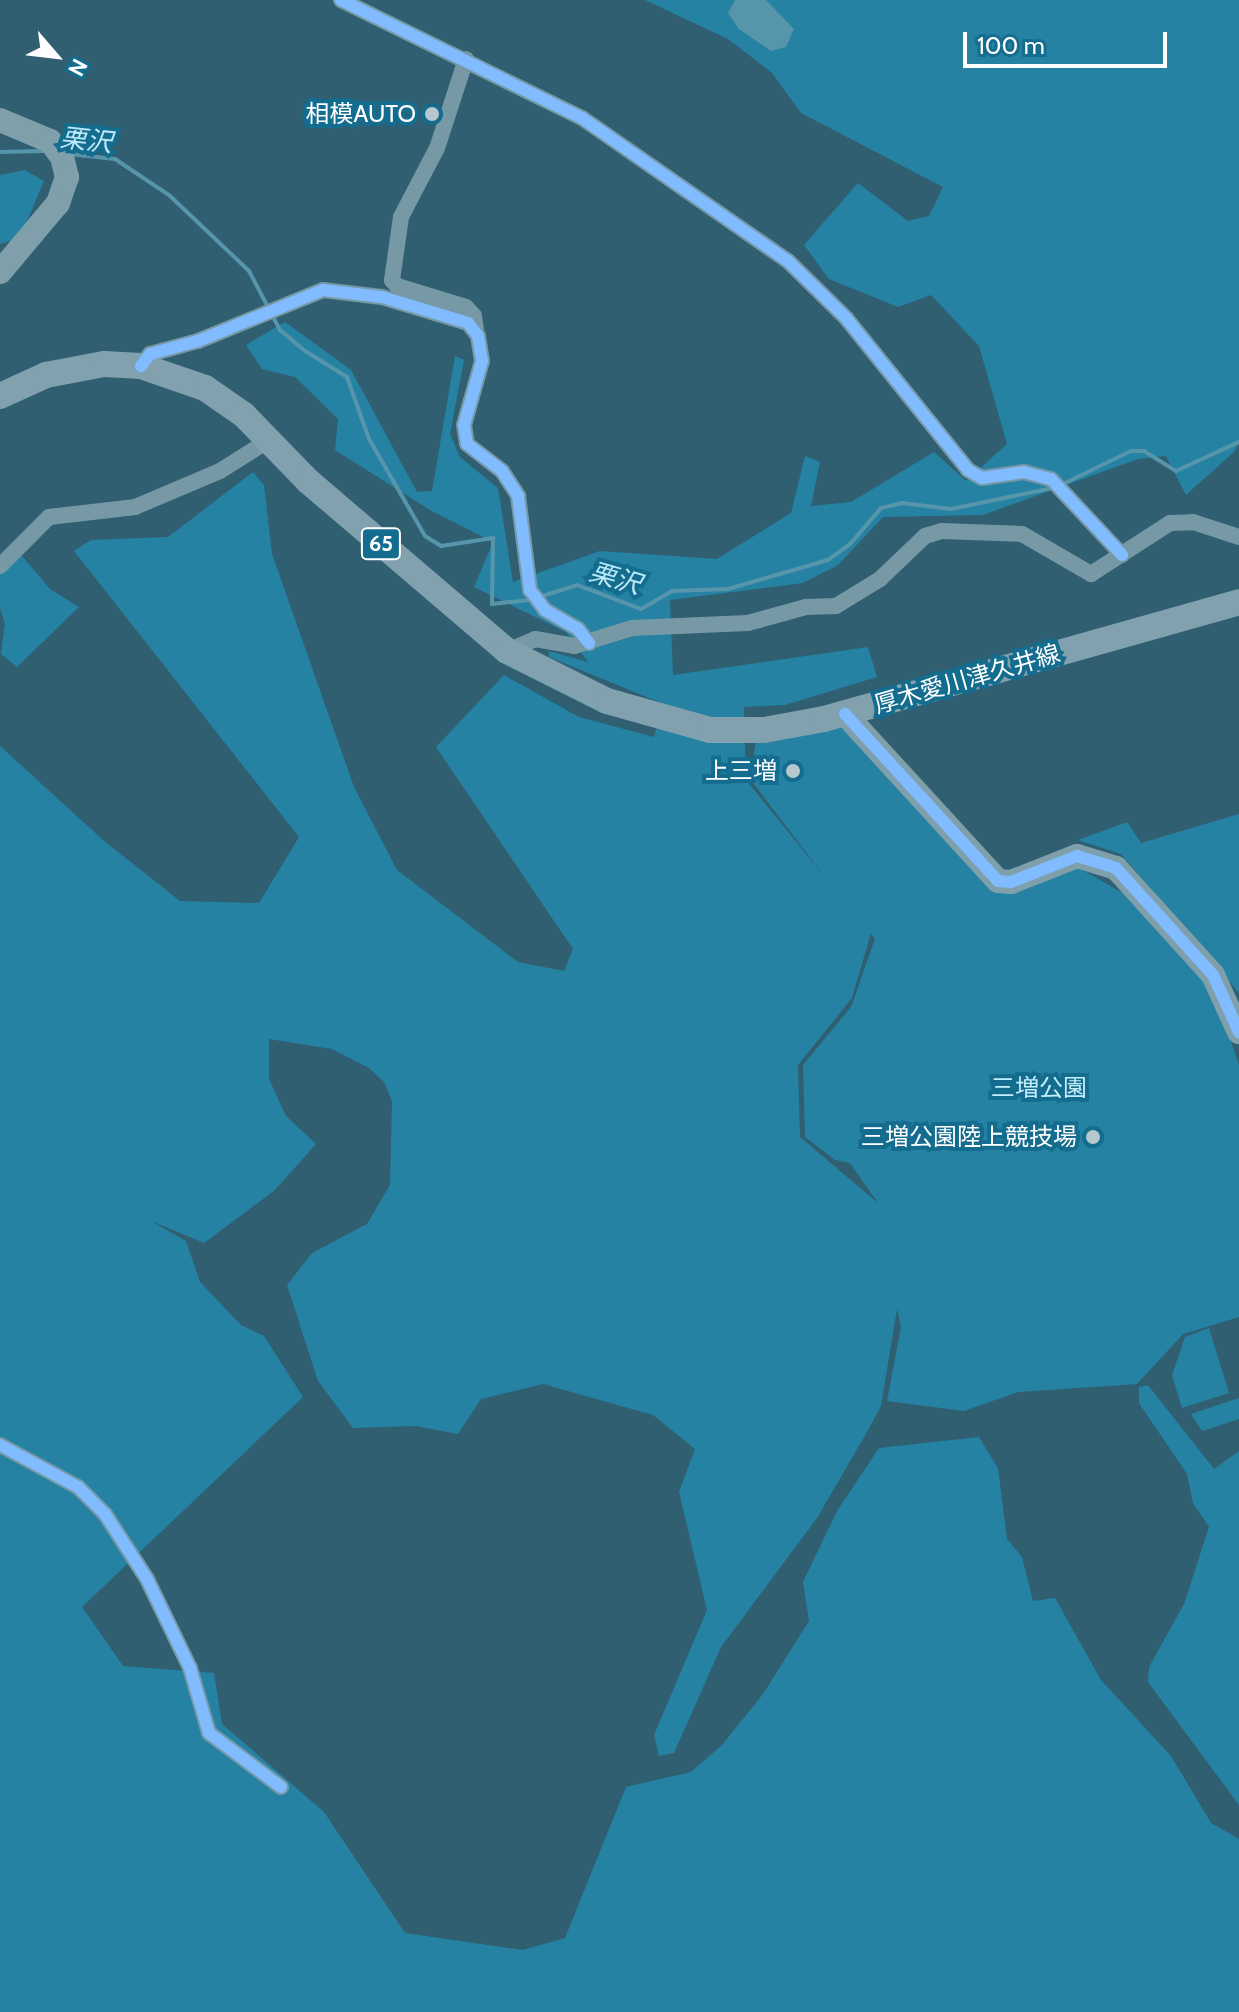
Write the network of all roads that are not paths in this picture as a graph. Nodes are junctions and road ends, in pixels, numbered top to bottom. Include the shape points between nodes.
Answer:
1 (341, 0) edge
2 (466, 59) junction
3 (0, 120) edge
4 (0, 272) edge
5 (477, 333) junction
6 (141, 366) junction
7 (0, 396) edge
8 (269, 440) junction
9 (1239, 537) edge
10 (1122, 555) junction
11 (0, 566) edge
12 (1239, 602) edge
13 (589, 643) junction
14 (507, 651) junction
15 (845, 714) junction
16 (1239, 1032) edge
17 (0, 1445) edge
18 (281, 1787) dead end

1 - 2 street
2 - 5 street via 437,148 401,217 392,280 466,307
2 - 10 street via 604,131 799,270 839,310 975,476 1033,472 1057,482
3 - 4 street via 40,133 60,153 63,194
5 - 6 street via 453,316 347,290 316,291 198,341 150,354
5 - 13 street via 482,361 464,437 471,450 497,466 515,488 530,590 541,606 578,629
6 - 7 main road, 厚木愛川津久井線 / 65 via 66,369
6 - 8 main road, 厚木愛川津久井線 / 65 via 205,388
8 - 11 street via 220,471 135,507 49,517
8 - 14 main road, 厚木愛川津久井線 / 65 via 315,487
9 - 10 street via 1177,521
10 - 13 street via 1087,574 1029,536 941,531 925,536 880,579 836,606 806,607 748,623 632,628
12 - 15 main road, 厚木愛川津久井線 / 65
13 - 14 street via 564,646 535,639
14 - 15 main road, 厚木愛川津久井線 / 65 via 575,688 679,724 764,730
15 - 16 street via 998,881 1011,882 1077,856 1116,868 1213,975
17 - 18 street via 78,1487 105,1514 147,1579 184,1655 209,1733

